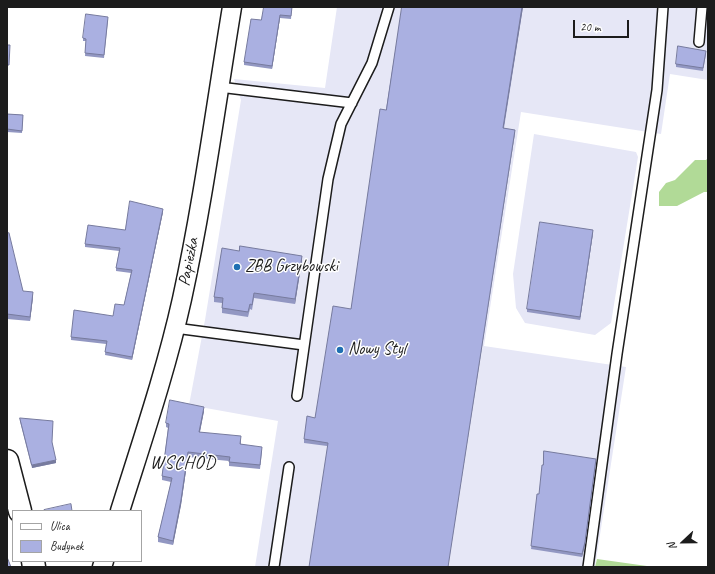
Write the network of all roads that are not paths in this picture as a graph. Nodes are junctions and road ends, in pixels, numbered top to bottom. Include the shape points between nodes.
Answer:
1 (232, 7) edge
2 (389, 7) edge
3 (664, 7) edge
4 (702, 7) edge
5 (699, 42) dead end
6 (219, 87) junction
7 (352, 103) junction
8 (175, 328) junction
9 (304, 345) junction
10 (298, 396) dead end
11 (7, 461) edge
12 (289, 467) dead end
13 (20, 510) edge
14 (120, 510) edge
15 (274, 567) edge
16 (588, 567) edge

1 - 6 street, Papieżka
2 - 7 lane via 372,64
3 - 16 lane via 657,90
4 - 5 lane
6 - 7 lane
6 - 8 street, Papieżka via 190,258
7 - 9 lane via 341,124 328,179
8 - 9 lane
8 - 14 street, Papieżka via 163,375
9 - 10 lane
11 - 13 street
12 - 15 lane

